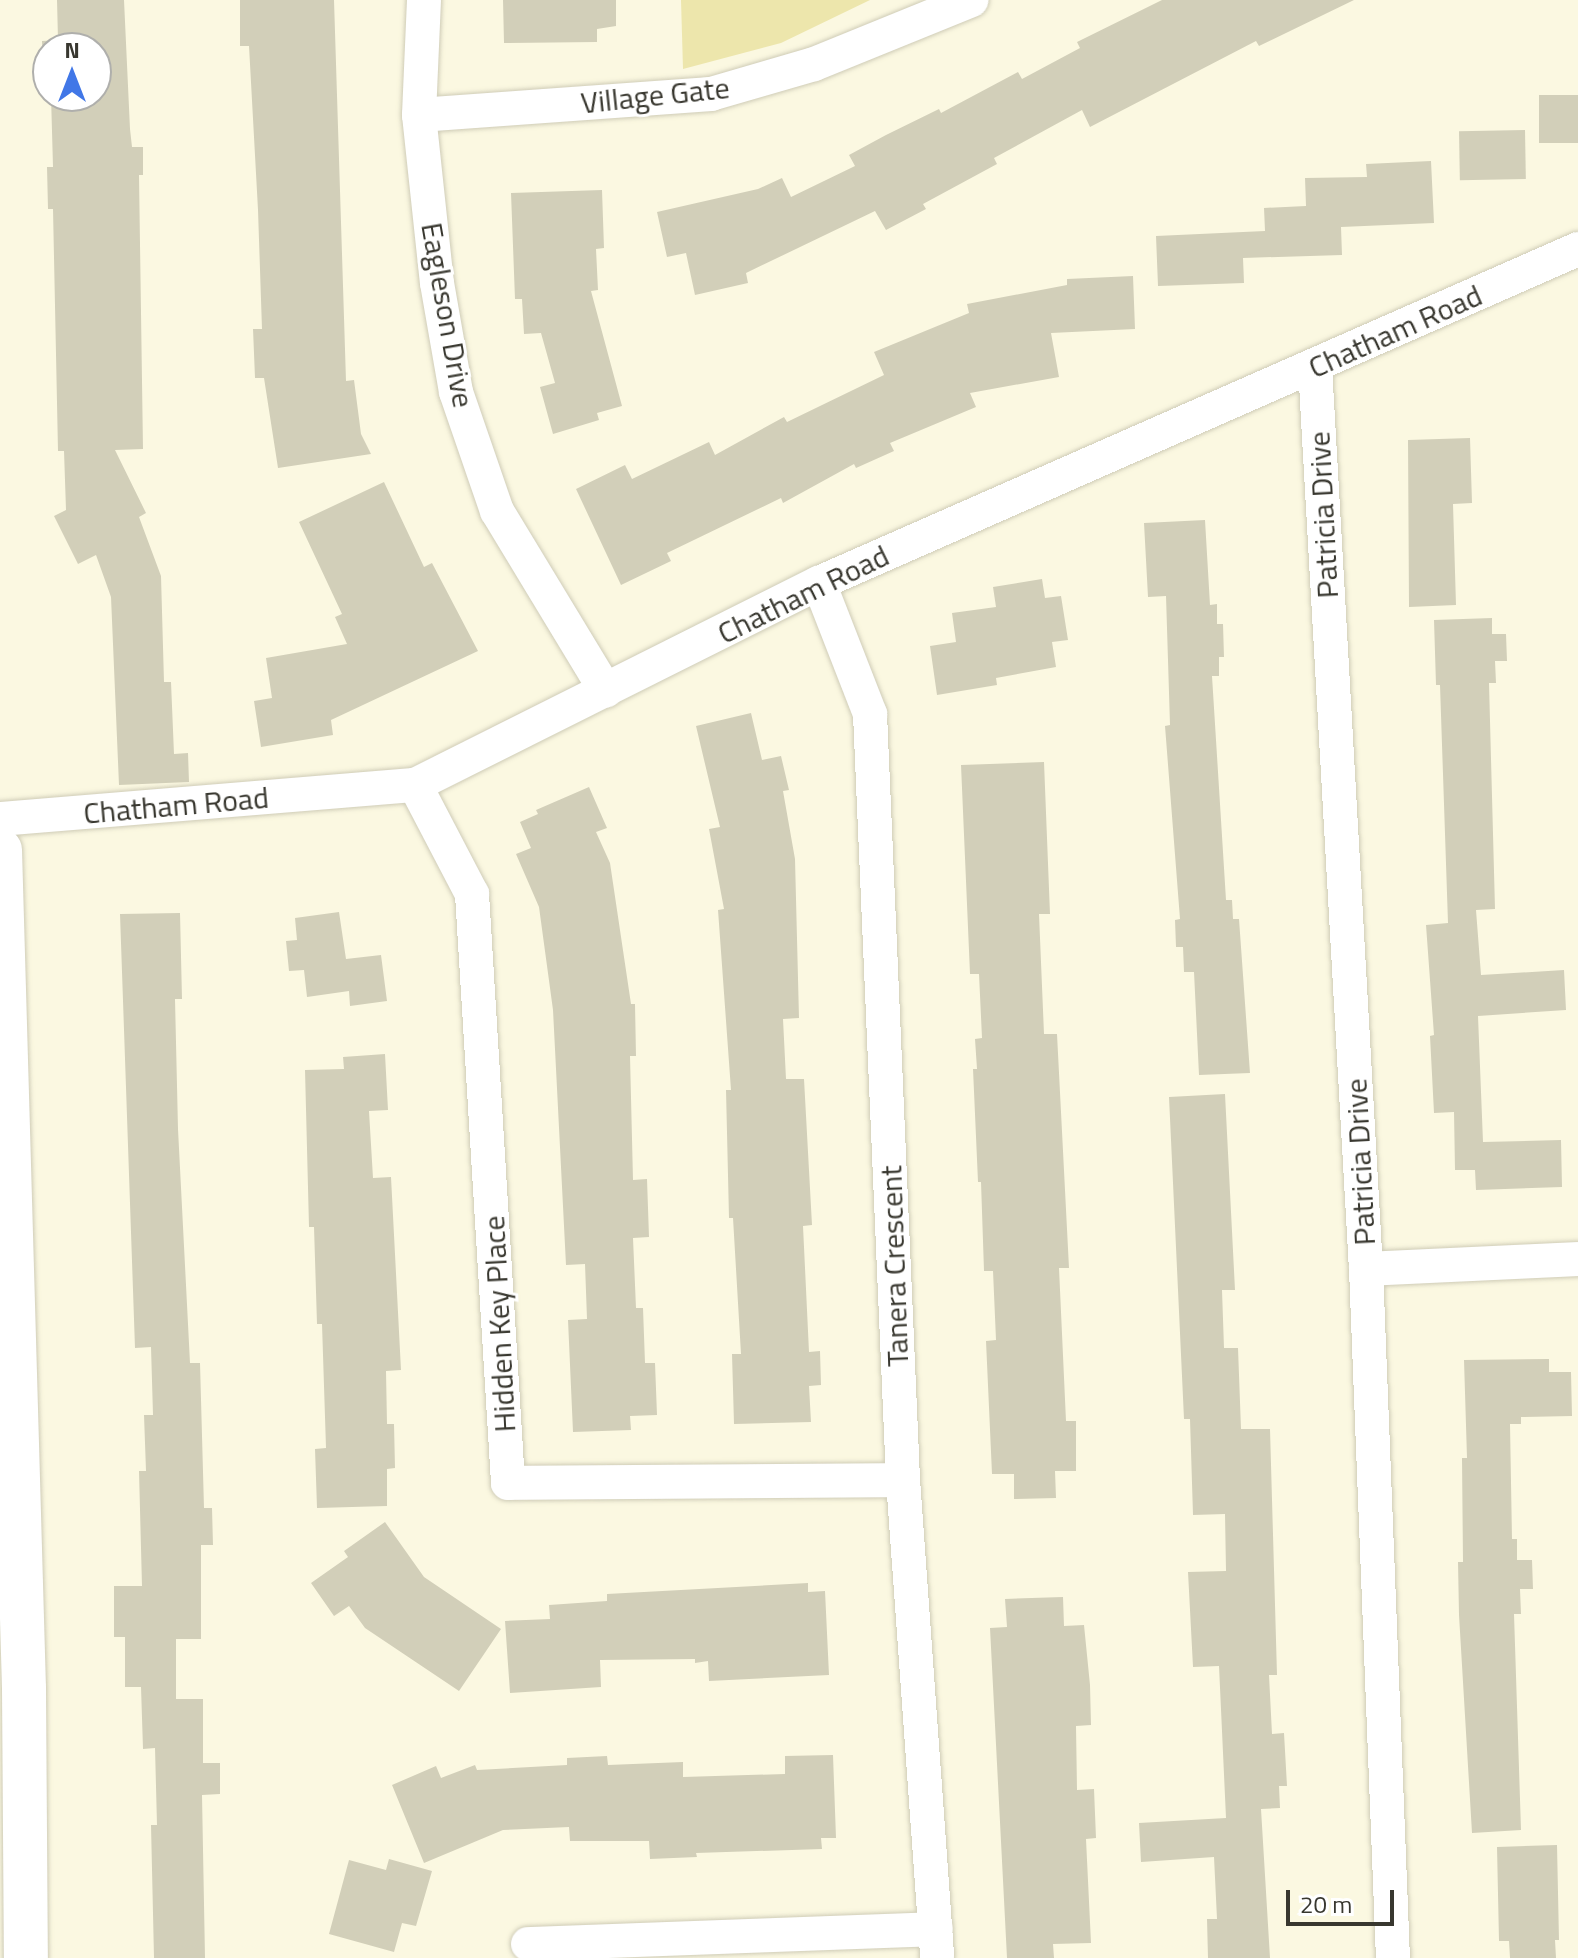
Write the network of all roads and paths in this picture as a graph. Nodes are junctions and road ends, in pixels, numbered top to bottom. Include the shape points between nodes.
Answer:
1 (424, 0) edge
2 (972, 0) edge
3 (419, 115) junction
4 (1578, 249) edge
5 (1315, 366) junction
6 (819, 583) junction
7 (606, 691) junction
8 (415, 785) junction
9 (0, 819) edge
10 (0, 850) edge
11 (3, 1024) edge
12 (1578, 1259) edge
13 (1366, 1269) junction
14 (903, 1480) junction
15 (12, 1689) edge
16 (528, 1944) dead end
17 (936, 1944) edge
18 (26, 1958) edge
19 (1393, 1958) edge

1 - 3 street, Eagleson Drive
2 - 3 street, Village Gate via 814,64 711,94
3 - 7 street, Eagleson Drive via 437,283 456,392 497,511
4 - 5 street, Chatham Road
5 - 6 street, Chatham Road
5 - 13 street, Patricia Drive
6 - 7 street, Chatham Road
6 - 14 street, Tanera Crescent via 870,714
7 - 8 street, Chatham Road
8 - 9 street, Chatham Road
8 - 14 street, Hidden Key Place via 472,894 508,1483
10 - 11 street
11 - 15 street
12 - 13 street
13 - 19 street, Patricia Drive
14 - 17 street, Tanera Crescent
15 - 18 street
16 - 17 street

